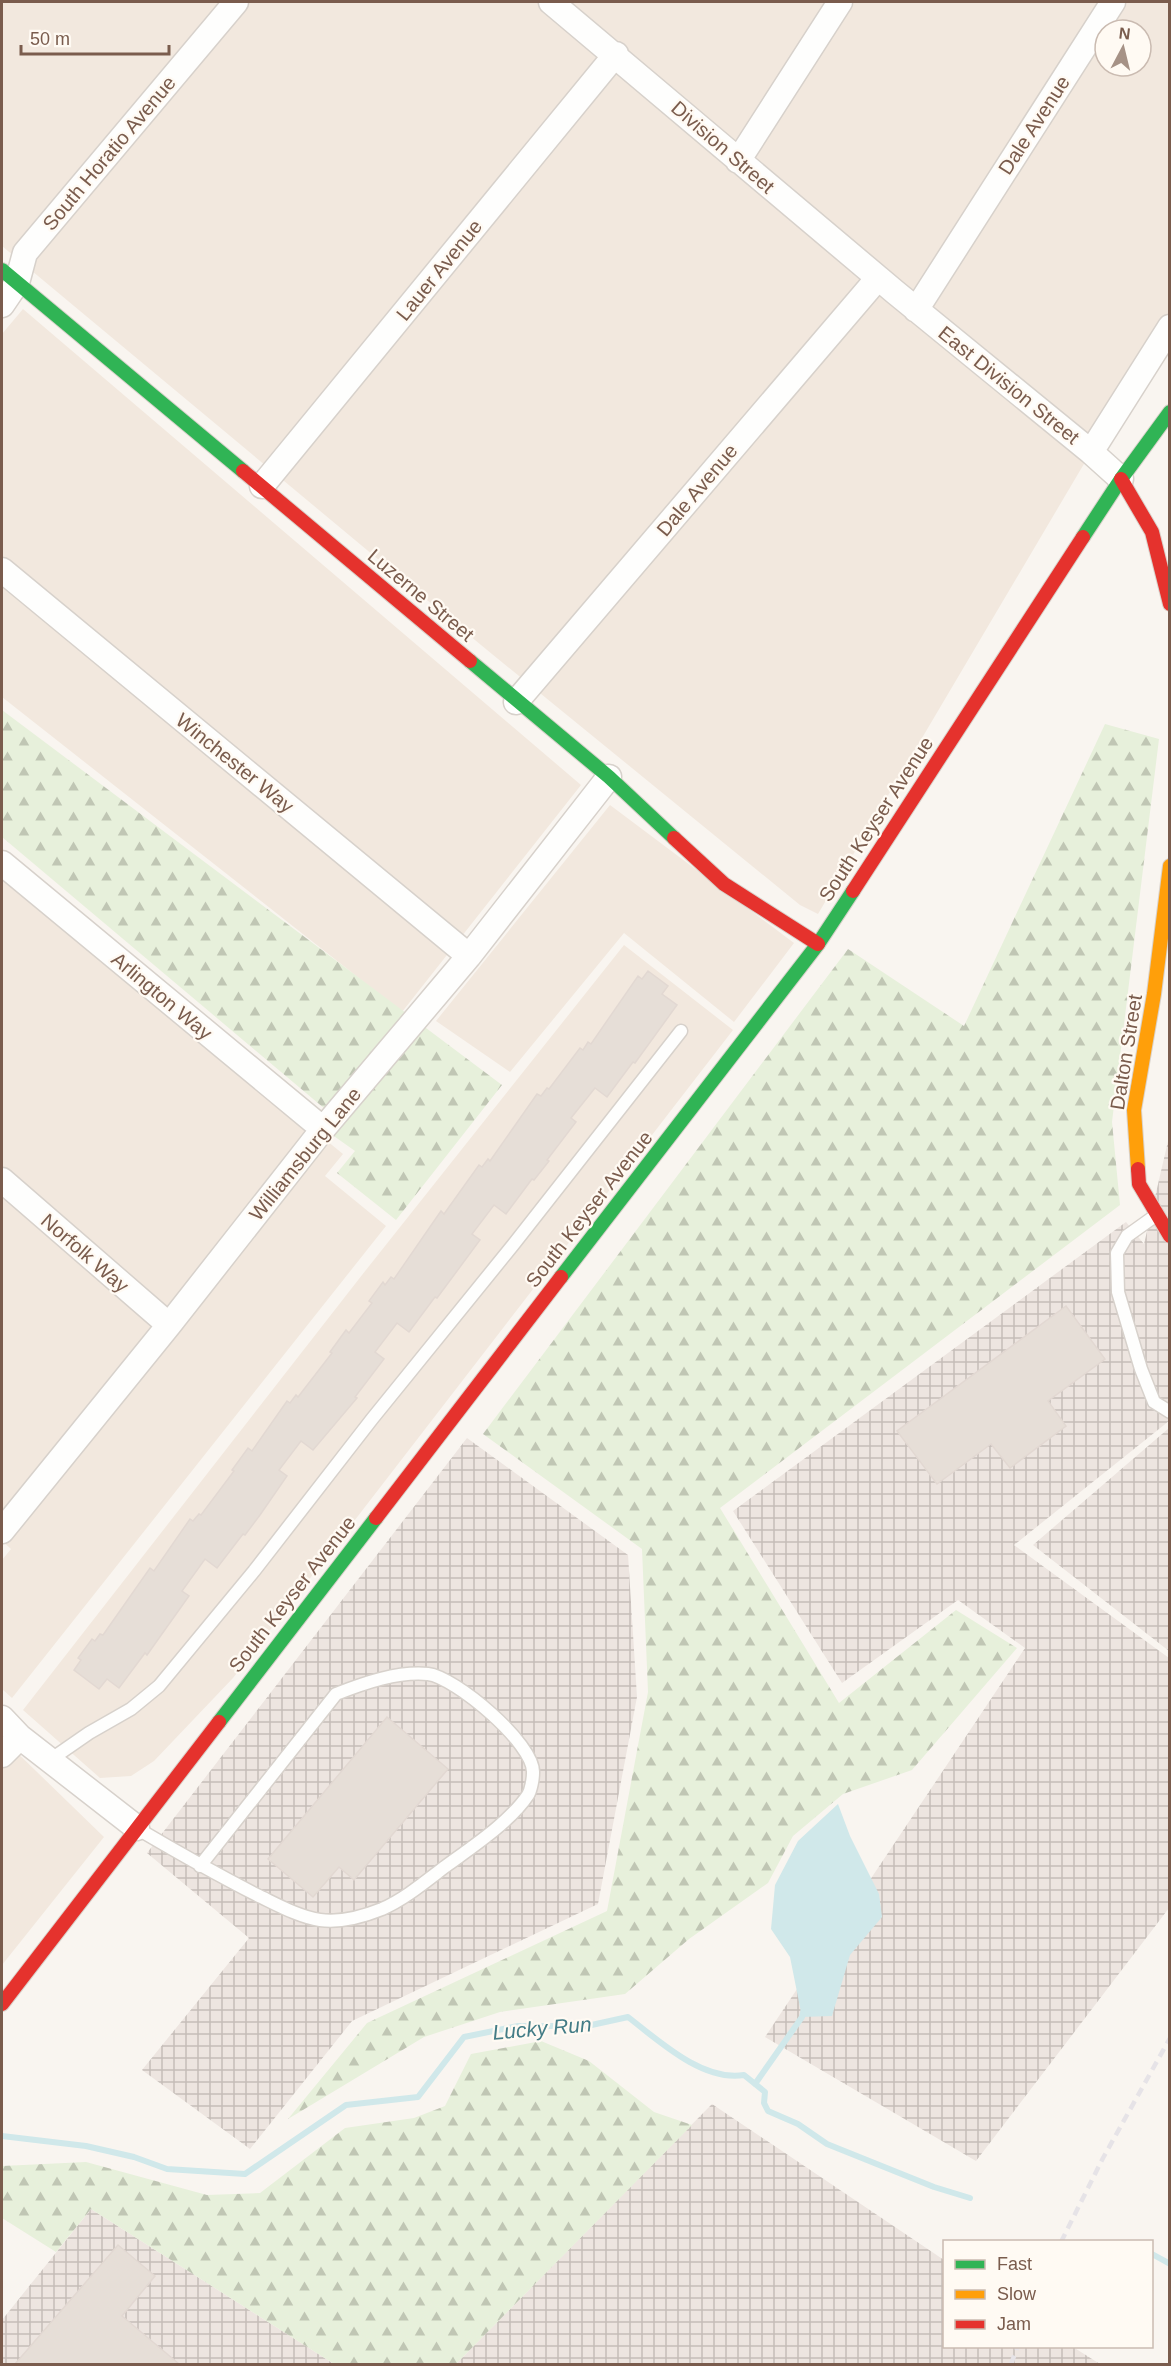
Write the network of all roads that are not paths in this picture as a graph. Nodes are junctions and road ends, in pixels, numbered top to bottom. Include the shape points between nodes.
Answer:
1 (236, 2) edge
2 (551, 2) edge
3 (840, 2) edge
4 (1113, 2) edge
5 (616, 54) junction
6 (738, 160) junction
7 (9, 277) edge
8 (886, 285) junction
9 (2, 305) edge
10 (916, 310) junction
11 (1170, 327) edge
12 (1170, 412) edge
13 (1091, 452) junction
14 (1121, 479) junction
15 (262, 486) junction
16 (2, 570) edge
17 (1170, 604) edge
18 (516, 702) junction
19 (609, 777) junction
20 (2, 863) edge
21 (1170, 866) edge
22 (818, 944) junction
23 (469, 956) junction
24 (681, 1031) dead end
25 (323, 1129) junction
26 (2, 1180) edge
27 (1156, 1215) junction
28 (1170, 1236) edge
29 (169, 1325) junction
30 (1170, 1412) edge
31 (2, 1531) edge
32 (2, 1718) edge
33 (20, 1737) junction
34 (2, 1755) edge
35 (50, 1760) junction
36 (137, 1828) junction
37 (200, 1866) junction
38 (2, 2004) edge

1 - 7 street, South Horatio Avenue
2 - 5 street, Division Street
3 - 6 street
4 - 10 street, Dale Avenue
5 - 6 street, Division Street
5 - 15 street, Lauer Avenue
6 - 8 street, Division Street
7 - 9 street, South Horatio Avenue
7 - 15 main road, Luzerne Street
8 - 10 street, East Division Street
8 - 18 street, Dale Avenue
10 - 13 street, East Division Street
11 - 13 street
12 - 14 main road, South Keyser Avenue
13 - 14 street, East Division Street
14 - 17 main road via 1152,532
14 - 22 main road, South Keyser Avenue
15 - 18 main road, Luzerne Street
16 - 23 street, Winchester Way
18 - 19 main road, Luzerne Street
19 - 22 main road, Luzerne Street via 724,884
19 - 23 street, Williamsburg Lane
20 - 25 street, Arlington Way
21 - 27 main road, Dalton Street via 1134,1110 1139,1185
22 - 36 main road, South Keyser Avenue
23 - 25 street, Williamsburg Lane
24 - 35 lane via 159,1686
25 - 29 street, Williamsburg Lane
26 - 29 street, Norfolk Way
27 - 28 main road, Dalton Street
27 - 30 lane via 1128,1236 1117,1253 1118,1292 1154,1402
29 - 31 street, Williamsburg Lane
32 - 33 street
33 - 34 street
33 - 35 street
35 - 36 street
36 - 37 lane
36 - 38 main road, South Keyser Avenue
37 - 37 lane via 279,1906 319,1920 349,1920 383,1909 494,1831 529,1794 534,1772 528,1757 500,1720 444,1677 410,1674 362,1683 336,1694

